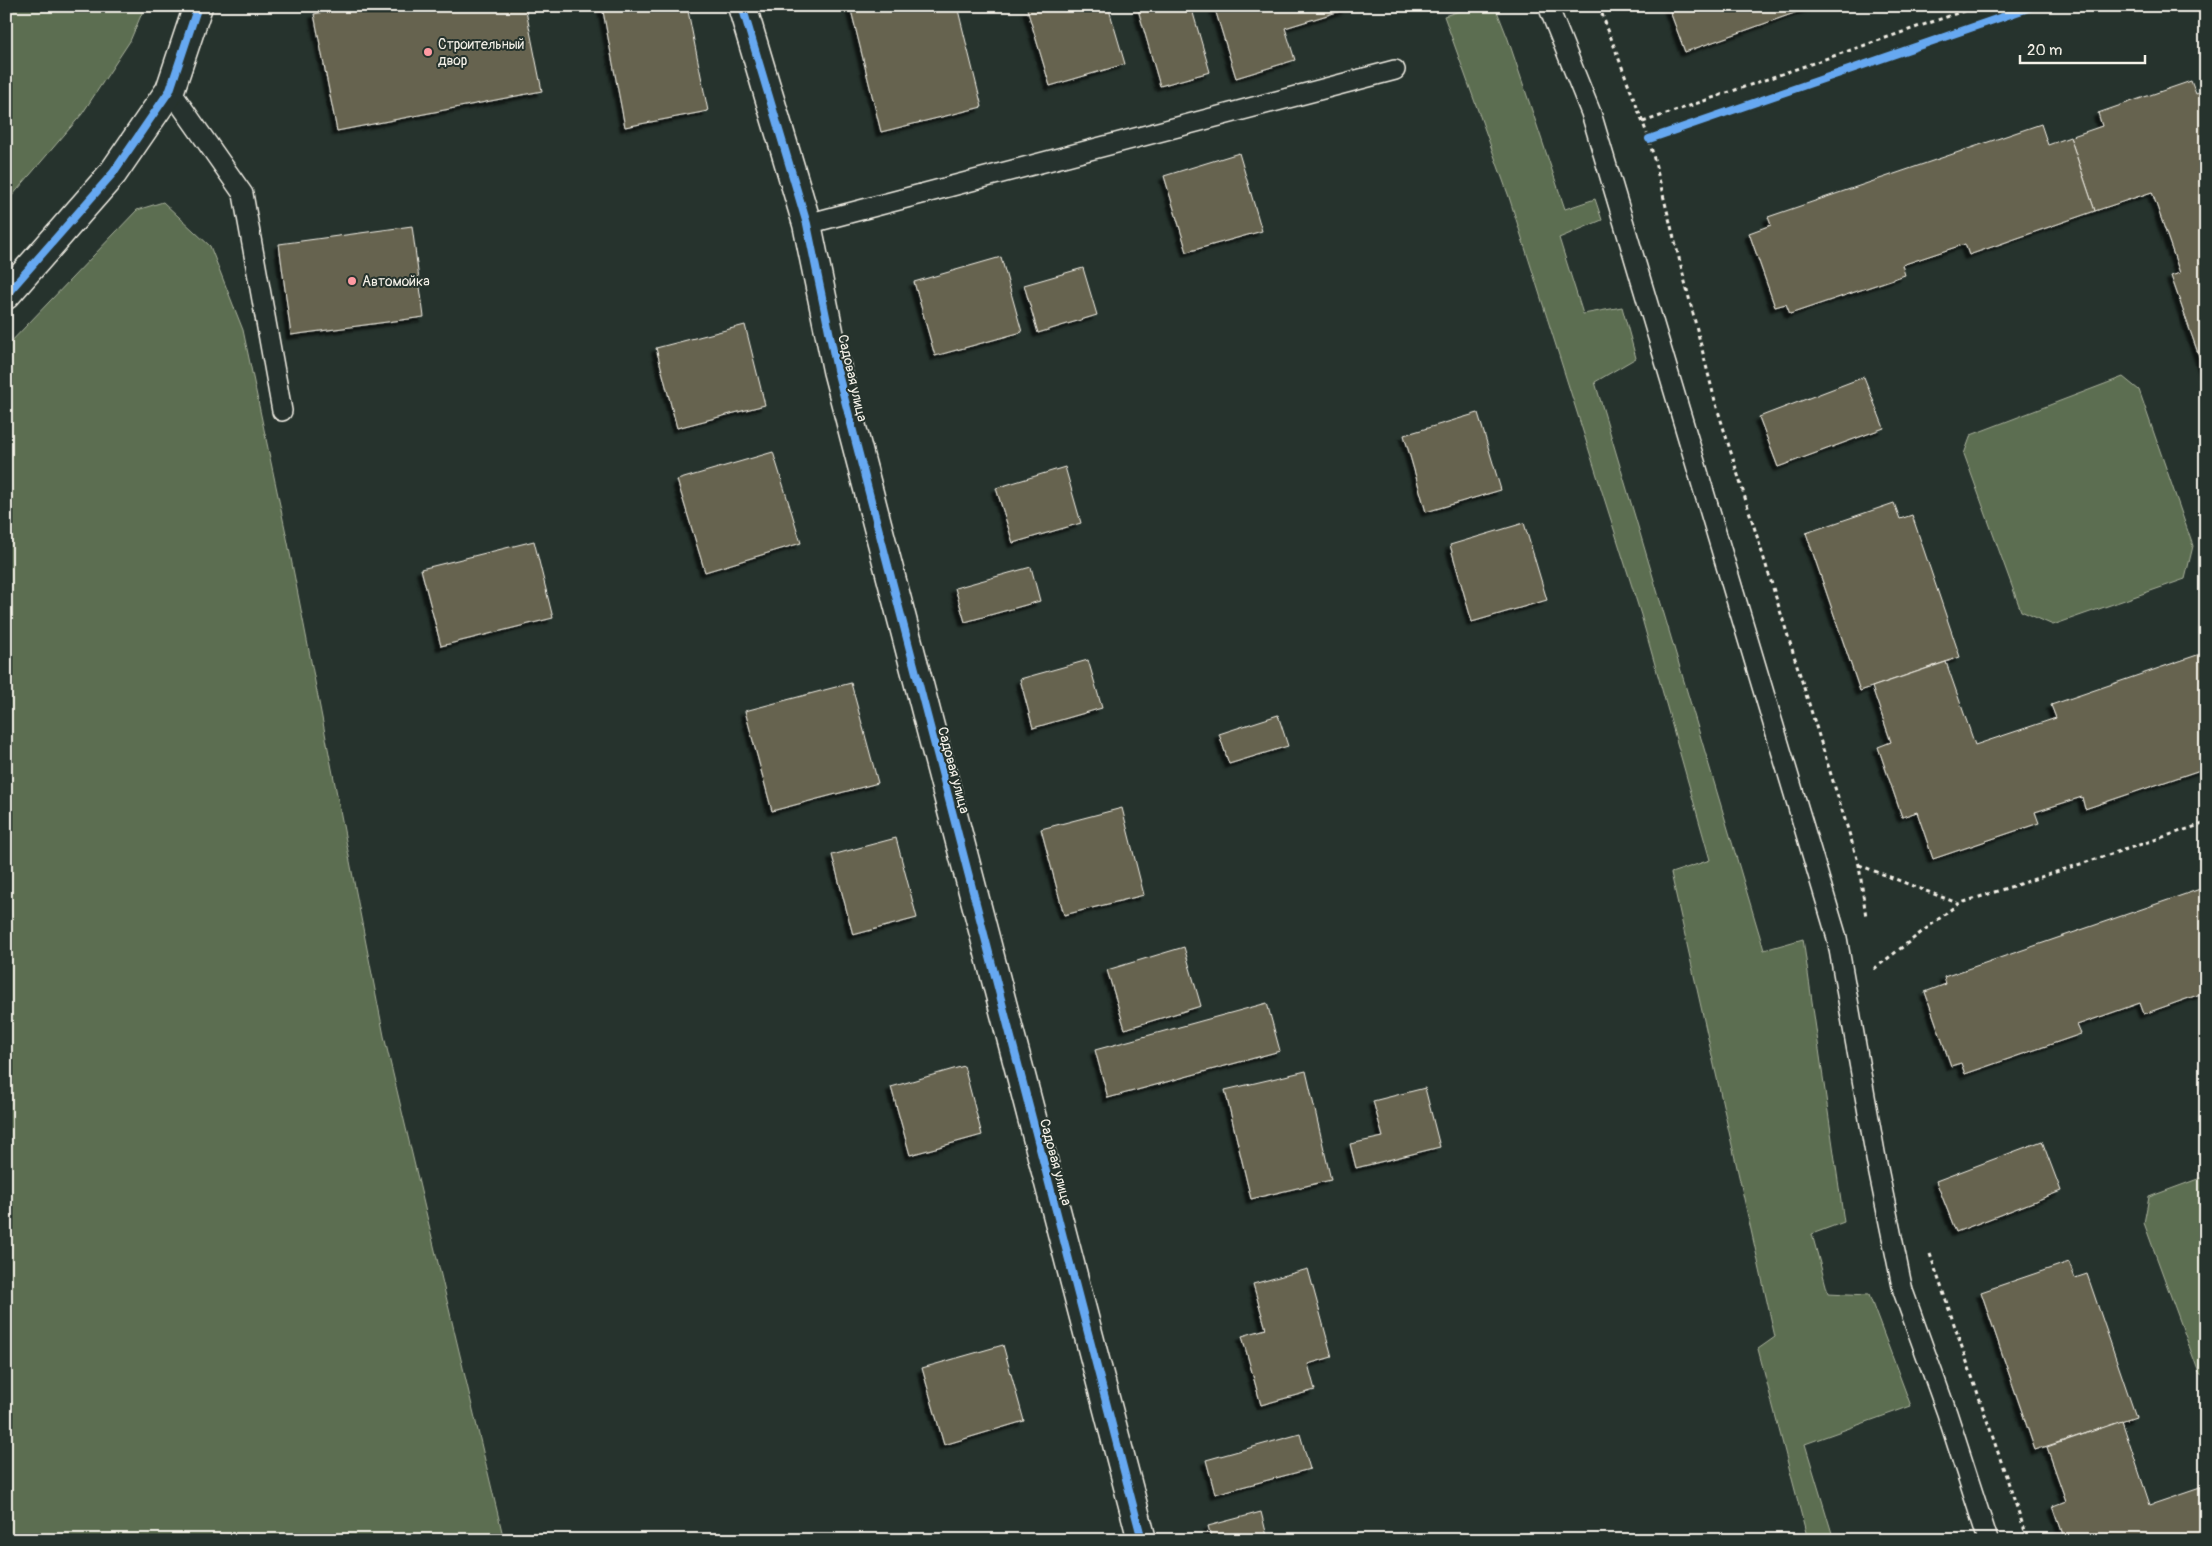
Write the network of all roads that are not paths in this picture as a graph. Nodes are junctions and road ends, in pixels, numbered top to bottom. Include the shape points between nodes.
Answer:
1 (198, 6) edge
2 (742, 6) edge
3 (1548, 6) edge
4 (1396, 70) dead end
5 (170, 90) junction
6 (807, 224) junction
7 (6, 295) edge
8 (282, 411) dead end
9 (1142, 1540) edge
10 (1988, 1540) edge

1 - 5 street
2 - 6 street, Садовая улица
3 - 10 lane via 1591,113 1837,938 1903,1291
4 - 6 lane
5 - 7 street via 112,173
5 - 8 lane via 243,194
6 - 9 street, Садовая улица via 837,370

